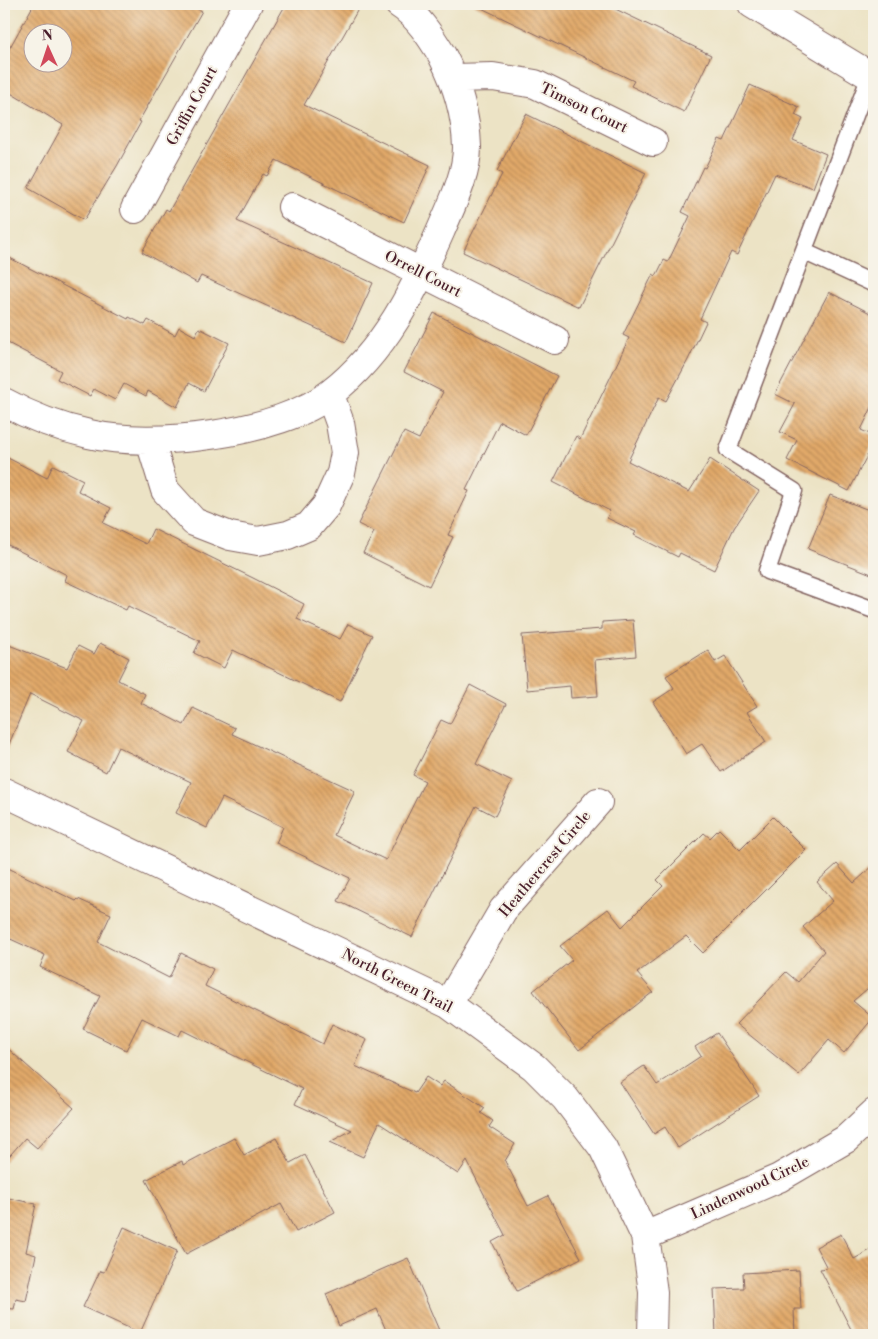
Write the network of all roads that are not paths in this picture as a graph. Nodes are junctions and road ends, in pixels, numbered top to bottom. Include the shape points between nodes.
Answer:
1 (248, 4) edge
2 (399, 4) edge
3 (752, 4) edge
4 (872, 77) edge
5 (454, 78) junction
6 (653, 142) dead end
7 (292, 207) dead end
8 (135, 209) dead end
9 (804, 252) junction
10 (422, 273) junction
11 (874, 284) edge
12 (555, 340) dead end
13 (330, 395) junction
14 (4, 402) edge
15 (150, 440) junction
16 (874, 610) edge
17 (4, 792) edge
18 (598, 802) dead end
19 (448, 1004) junction
20 (874, 1113) edge
21 (645, 1236) junction
22 (652, 1335) edge

1 - 8 street, Griffin Court
2 - 5 street via 434,41
3 - 4 street
4 - 9 lane
5 - 6 street, Timson Court via 493,77 535,84
5 - 10 street via 464,115 467,148 457,194
7 - 10 street, Orrell Court
9 - 11 lane
9 - 16 lane via 728,450 794,491 767,571
10 - 12 street, Orrell Court
10 - 13 street via 370,357
13 - 15 street via 288,417 247,428
13 - 15 street via 340,423 345,453 341,473 326,506 310,526 288,535 258,541 230,536 194,522 165,490
14 - 15 street via 32,418 90,434
17 - 19 street, North Green Trail
18 - 19 street, Heathercrest Circle via 503,910
19 - 21 street, North Green Trail via 534,1067 566,1098 603,1148
20 - 21 street, Lindenwood Circle via 846,1140 779,1178
21 - 22 street, North Green Trail via 652,1292

